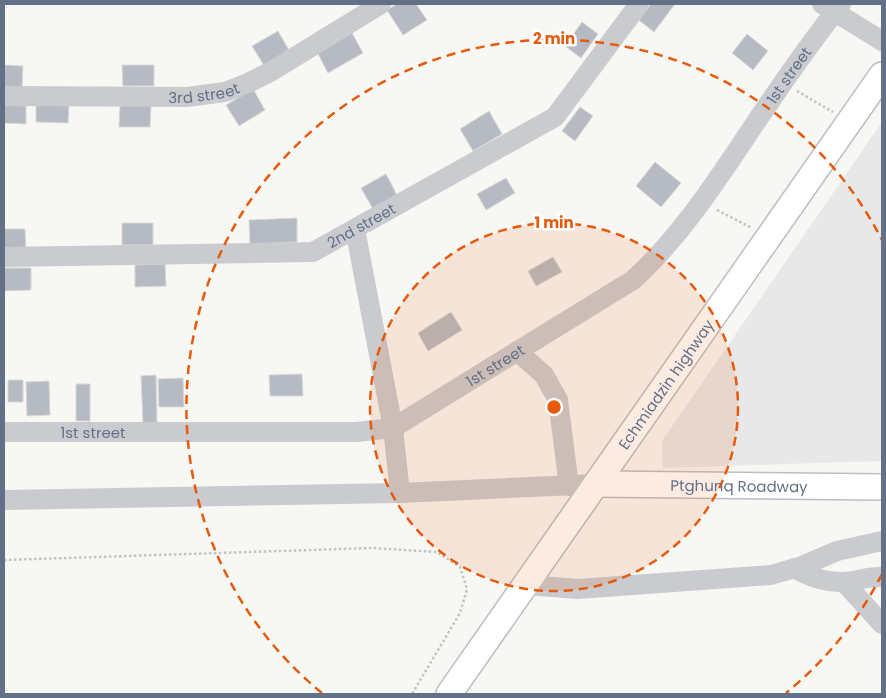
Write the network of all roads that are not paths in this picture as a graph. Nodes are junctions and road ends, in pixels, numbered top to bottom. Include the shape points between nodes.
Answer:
1 (382, 4) edge
2 (639, 4) edge
3 (832, 6) edge
4 (882, 41) edge
5 (882, 75) edge
6 (4, 96) edge
7 (355, 229) junction
8 (4, 257) edge
9 (517, 351) junction
10 (393, 428) junction
11 (4, 432) edge
12 (882, 487) edge
13 (584, 490) junction
14 (400, 493) junction
15 (4, 500) edge
16 (882, 541) edge
17 (794, 568) junction
18 (882, 577) edge
19 (844, 582) junction
20 (526, 585) junction
21 (882, 624) edge
22 (449, 694) edge

1 - 6 street, 3rd street via 272,71 225,92 187,97
2 - 7 street, 2nd street via 555,117
3 - 4 street
3 - 9 street, 1st street via 703,202 655,260 633,280
5 - 13 main road, Echmiadzin highway via 769,237
7 - 8 street, 2nd street via 313,252
7 - 10 street
9 - 10 street, 1st street
9 - 13 street via 544,376 558,400
10 - 11 street, 1st street via 357,432
10 - 14 street
12 - 13 main road, Ptghunq Roadway
13 - 14 street
13 - 20 main road, Echmiadzin highway via 561,535
14 - 15 street
16 - 17 street via 837,551
17 - 19 street via 813,578
17 - 20 street via 771,575 578,590
18 - 19 street
19 - 21 street
20 - 22 main road, Echmiadzin highway

